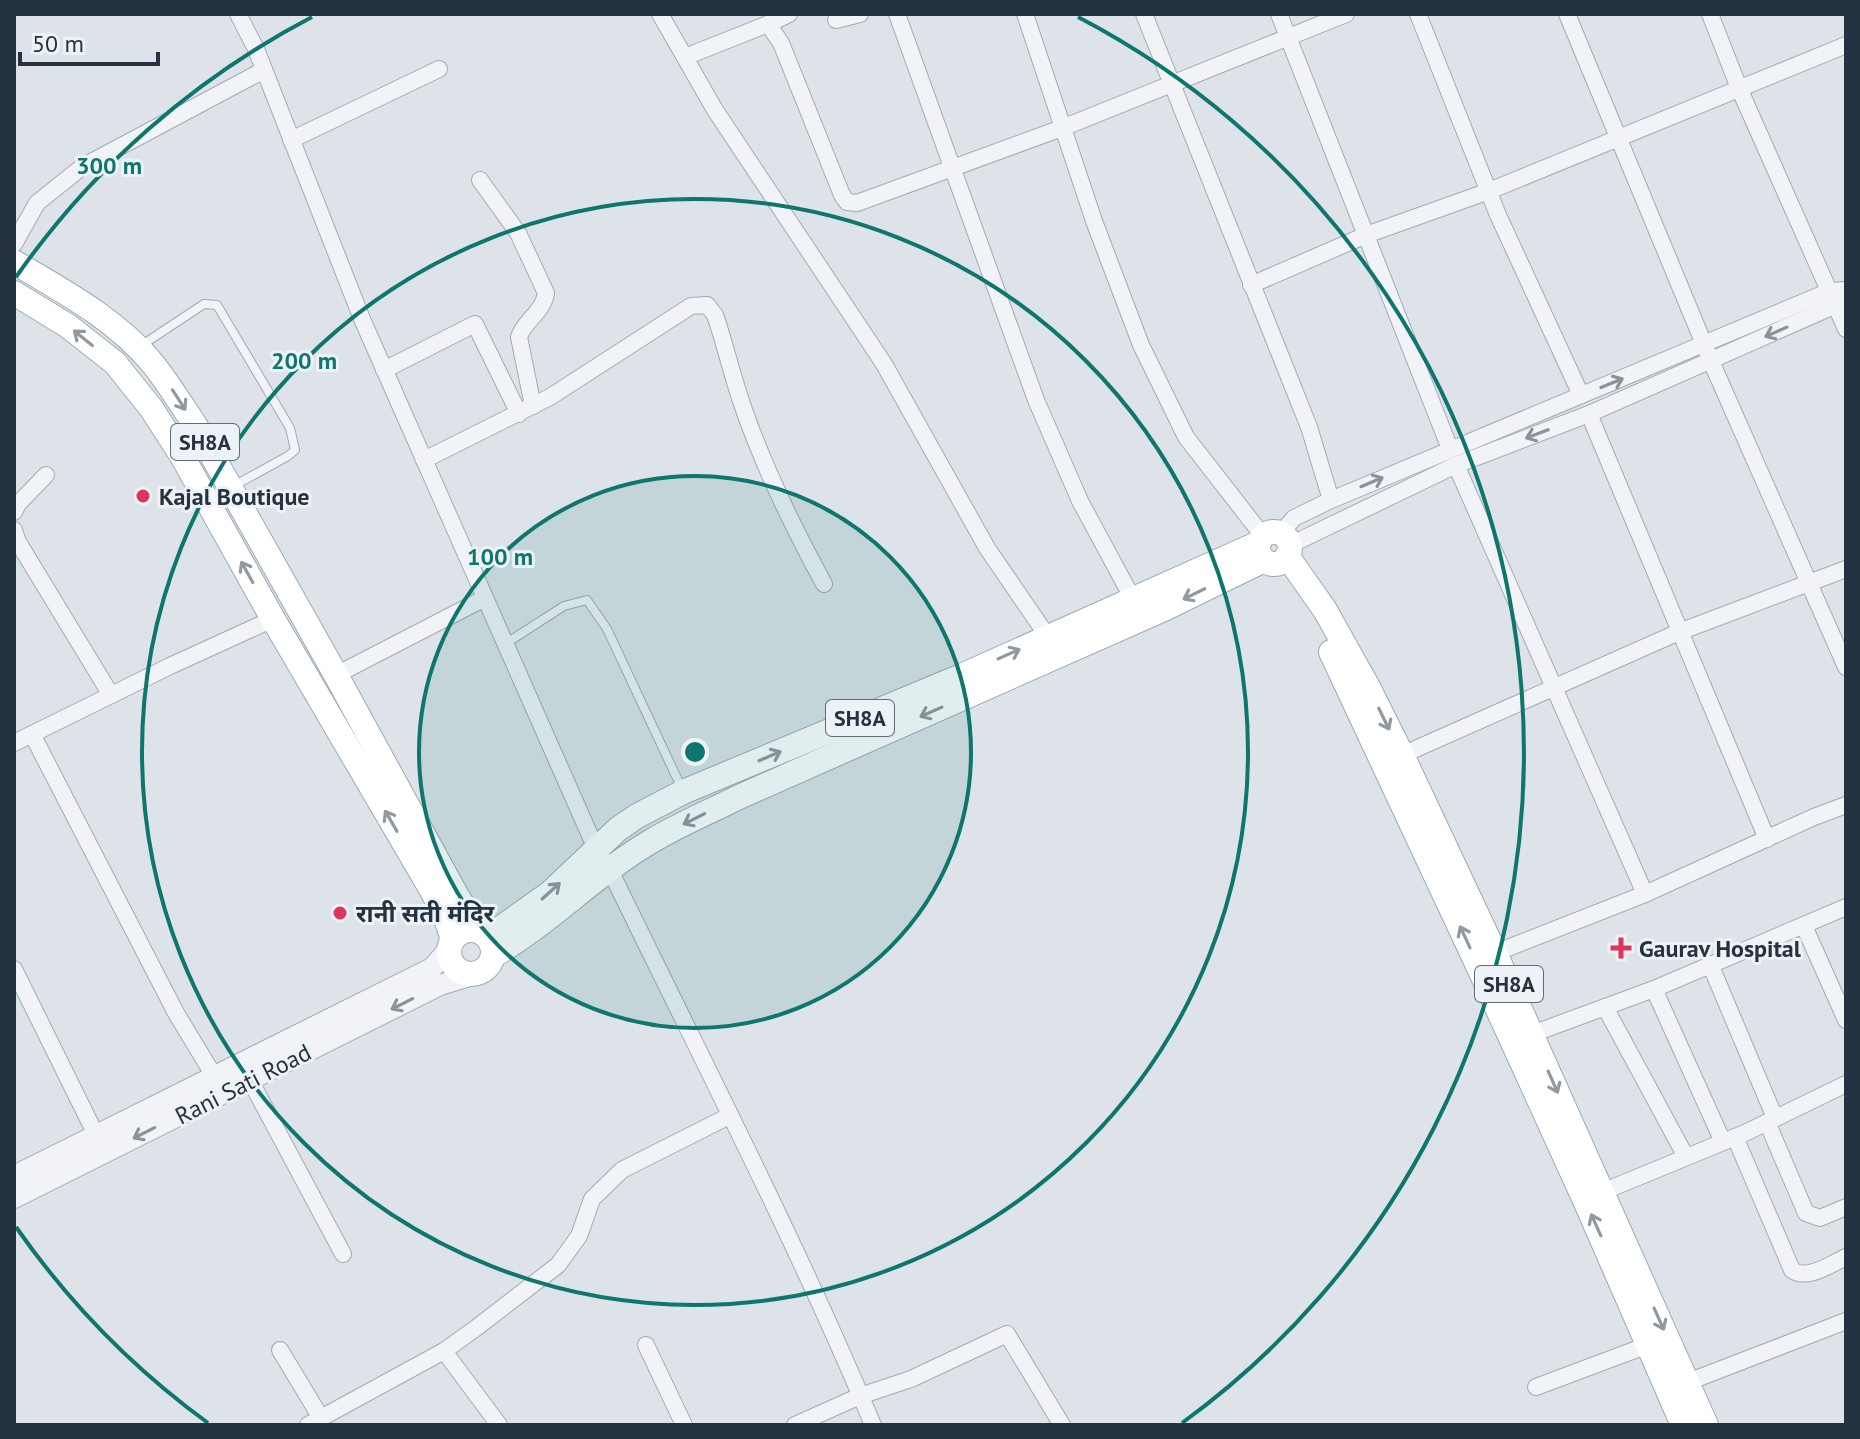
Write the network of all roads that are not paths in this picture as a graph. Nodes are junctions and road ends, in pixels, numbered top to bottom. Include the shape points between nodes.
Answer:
1 (238, 14) edge
2 (660, 14) edge
3 (789, 14) edge
4 (860, 14) edge
5 (897, 14) edge
6 (1025, 14) edge
7 (1144, 14) edge
8 (1279, 14) edge
9 (1346, 14) edge
10 (1418, 14) edge
11 (1567, 14) edge
12 (1710, 14) edge
13 (836, 20) dead end
14 (768, 24) junction
15 (1288, 38) junction
16 (1846, 45) edge
17 (685, 57) junction
18 (439, 69) dead end
19 (264, 70) junction
20 (1171, 84) junction
21 (1739, 88) junction
22 (1062, 128) junction
23 (1618, 138) junction
24 (291, 140) junction
25 (951, 168) junction
26 (480, 180) dead end
27 (1489, 191) junction
28 (1366, 235) junction
29 (15, 260) edge
30 (1251, 285) junction
31 (14, 293) edge
32 (1840, 296) edge
33 (1846, 329) edge
34 (1704, 345) junction
35 (138, 348) junction
36 (1711, 361) junction
37 (115, 363) junction
38 (384, 370) junction
39 (1581, 395) junction
40 (526, 410) junction
41 (1589, 414) junction
42 (1453, 457) junction
43 (424, 460) junction
44 (46, 475) dead end
45 (230, 488) junction
46 (1331, 500) junction
47 (207, 501) junction
48 (14, 512) edge
49 (14, 530) edge
50 (1274, 548) junction
51 (1846, 569) edge
52 (824, 584) dead end
53 (1809, 584) junction
54 (485, 598) junction
55 (1134, 601) junction
56 (273, 619) junction
57 (1679, 632) junction
58 (1048, 637) junction
59 (505, 644) junction
60 (1846, 667) edge
61 (336, 675) junction
62 (1556, 688) junction
63 (111, 695) junction
64 (32, 734) junction
65 (14, 743) edge
66 (1402, 755) junction
67 (683, 792) junction
68 (1846, 805) edge
69 (1767, 839) junction
70 (596, 849) junction
71 (610, 870) junction
72 (1645, 894) junction
73 (1846, 907) edge
74 (1804, 926) junction
75 (487, 941) junction
76 (451, 944) junction
77 (1495, 953) junction
78 (1710, 964) junction
79 (14, 969) edge
80 (473, 975) junction
81 (1654, 989) junction
82 (1605, 1007) junction
83 (1846, 1020) edge
84 (1532, 1034) junction
85 (214, 1076) junction
86 (250, 1080) junction
87 (1846, 1084) edge
88 (729, 1116) junction
89 (1771, 1120) junction
90 (96, 1135) junction
91 (1729, 1139) junction
92 (1686, 1157) junction
93 (14, 1176) edge
94 (1602, 1192) junction
95 (14, 1198) edge
96 (1846, 1207) edge
97 (343, 1254) dead end
98 (1846, 1257) edge
99 (1846, 1321) edge
100 (646, 1345) dead end
101 (1648, 1345) junction
102 (280, 1350) dead end
103 (444, 1351) junction
104 (1688, 1382) junction
105 (1536, 1387) dead end
106 (860, 1396) junction
107 (315, 1421) edge
108 (499, 1425) edge
109 (684, 1425) edge
110 (795, 1425) edge
111 (873, 1425) edge
112 (1062, 1425) edge
113 (1683, 1425) edge
114 (1706, 1425) edge

1 - 19 street
2 - 17 street
3 - 14 street
4 - 13 street
5 - 25 street
6 - 22 street
7 - 20 street
8 - 15 street
9 - 15 street
10 - 27 street
11 - 23 street
12 - 21 street
14 - 17 street
14 - 25 street via 781,43 847,202 857,203
15 - 20 street
15 - 28 street
16 - 21 street
17 - 58 street via 884,364 987,548
18 - 24 street
19 - 24 street
19 - 29 street via 82,167 37,203
20 - 22 street
20 - 30 street
21 - 23 street
21 - 32 street
22 - 25 street
22 - 50 street via 1141,345 1186,437
23 - 27 street
23 - 34 street
24 - 38 street
25 - 55 street via 1036,400 1080,501
26 - 40 street via 518,233 546,293 542,308 519,337
27 - 28 street
27 - 39 street
28 - 30 street
28 - 42 street
29 - 35 main road, SH8A via 87,306
30 - 46 street via 1309,427
37 -> 31 main road, SH8A
32 - 33 street
32 - 34 street
32 -> 36 street
34 - 36 street
39 -> 34 street
35 - 37 lane
35 -> 45 main road, SH8A via 172,390
35 - 45 lane via 204,304 222,311 290,428 295,450
36 - 41 street
36 - 53 street
37 - 47 main road, SH8A via 151,408
38 - 40 street via 475,324
38 - 43 street
39 - 42 street
40 - 43 street
40 - 52 street via 691,306 707,305 715,315 759,448
41 -> 42 street
41 - 57 street
46 -> 42 street
42 - 50 street
42 - 62 street
43 - 54 street
44 - 48 street
45 - 47 lane
45 - 61 main road, SH8A
46 - 50 street via 1294,518
56 -> 47 main road, SH8A
49 - 63 street
50 - 55 main road, SH8A
50 -> 66 main road, SH8A via 1325,610
50 -> 71 main road, SH8A via 1166,608 739,797 649,842
101 -> 50 main road, SH8A via 1353,696
51 - 53 street
53 - 57 street
53 - 60 street
54 - 59 street
54 - 61 street
55 - 58 main road, SH8A
56 - 63 street
76 -> 56 main road, SH8A via 444,913 431,889
57 - 62 street
57 - 69 street
67 -> 58 main road, SH8A
59 - 67 lane via 564,606 587,600 607,629
59 - 70 street
61 - 75 main road, SH8A
62 - 66 street
62 - 72 street
63 - 64 street
64 - 65 street
64 - 85 street
66 - 77 main road, SH8A
67 - 70 main road, SH8A via 637,816
68 - 69 street
69 - 72 street
70 - 71 street
75 -> 70 main road, SH8A
71 - 75 main road, SH8A via 539,928
71 - 88 street
72 - 77 street
73 - 74 street
74 - 78 street
74 - 83 street
75 - 76 main road, SH8A via 470,930 460,932
75 - 80 main road, SH8A via 490,965
76 - 80 main road, SH8A via 455,967
76 - 85 street via 432,968
77 - 84 main road, SH8A
78 - 81 street
78 - 89 street
79 - 90 street
80 -> 86 street, Rani Sati Road via 440,985
81 - 82 street
81 - 91 street
82 - 84 street
82 - 92 street
84 -> 94 main road, SH8A
85 - 90 street
86 -> 95 street, Rani Sati Road
86 - 97 street
87 - 89 street
88 - 103 street via 622,1170 592,1199 579,1236 558,1265
88 - 106 street
89 - 91 street
89 - 96 street via 1806,1213 1820,1218
90 - 93 street
91 - 92 street
91 - 98 street via 1792,1270 1806,1274
92 - 94 street
94 -> 104 main road, SH8A
99 - 104 street
100 - 109 street
101 - 105 street
101 - 113 main road, SH8A
102 - 107 street
103 - 107 street
103 - 108 street
104 - 114 main road, SH8A
106 - 110 street
106 - 111 street
106 - 112 street via 911,1379 1007,1334

